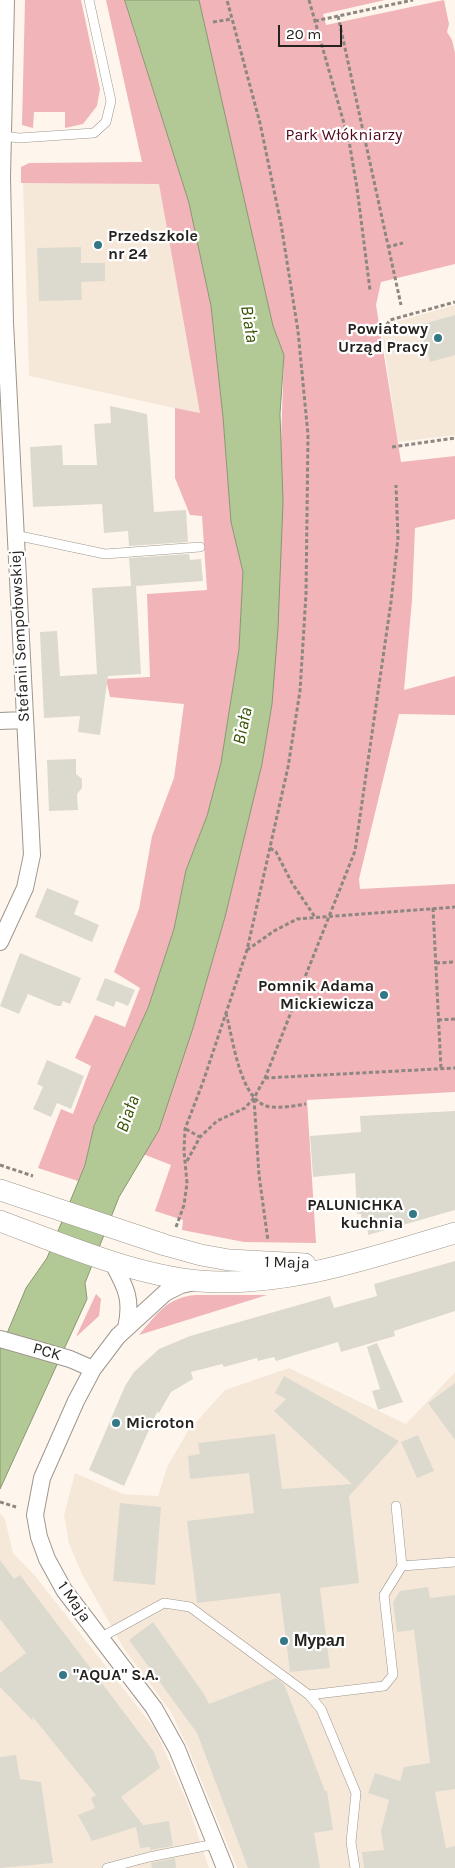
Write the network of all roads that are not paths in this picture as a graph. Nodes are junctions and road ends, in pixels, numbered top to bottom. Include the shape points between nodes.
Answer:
1 (6, 0) edge
2 (89, 0) edge
3 (3, 136) junction
4 (1, 176) edge
5 (3, 323) edge
6 (15, 535) junction
7 (200, 547) dead end
8 (24, 720) junction
9 (0, 721) edge
10 (0, 942) edge
11 (0, 1190) edge
12 (0, 1221) edge
13 (455, 1232) edge
14 (111, 1260) junction
15 (345, 1264) junction
16 (198, 1281) junction
17 (126, 1328) junction
18 (0, 1339) edge
19 (93, 1369) junction
20 (396, 1506) dead end
21 (455, 1562) edge
22 (402, 1566) junction
23 (100, 1638) junction
24 (309, 1695) junction
25 (216, 1844) junction
26 (107, 1868) edge
27 (225, 1868) edge
28 (355, 1868) edge

1 - 3 street, Stefanii Sempołowskiej
2 - 3 lane via 111,101 106,122 94,133 53,137
3 - 4 street, Stefanii Sempołowskiej
4 - 5 street, Stefanii Sempołowskiej
5 - 6 street, Stefanii Sempołowskiej
6 - 7 lane via 105,554
6 - 8 street, Stefanii Sempołowskiej
8 - 9 street
8 - 10 street, Stefanii Sempołowskiej via 32,855 25,888
11 - 15 street, 1 Maja via 165,1245 229,1260
12 - 14 street, 1 Maja
13 - 15 street, 1 Maja
14 - 16 street, 1 Maja
14 - 17 street via 130,1301
15 - 16 street, 1 Maja via 290,1277
16 - 17 street, 1 Maja via 165,1293
17 - 19 street, 1 Maja
18 - 19 street, PCK
19 - 23 street, 1 Maja via 42,1478 35,1515 46,1559 64,1590
20 - 22 lane
21 - 22 lane
22 - 24 lane via 384,1595 393,1675 384,1686
23 - 24 lane via 164,1603 190,1607
23 - 25 street, 1 Maja via 154,1708 177,1749
24 - 28 lane via 321,1709 356,1793 351,1842
25 - 26 lane
25 - 27 street, 1 Maja

